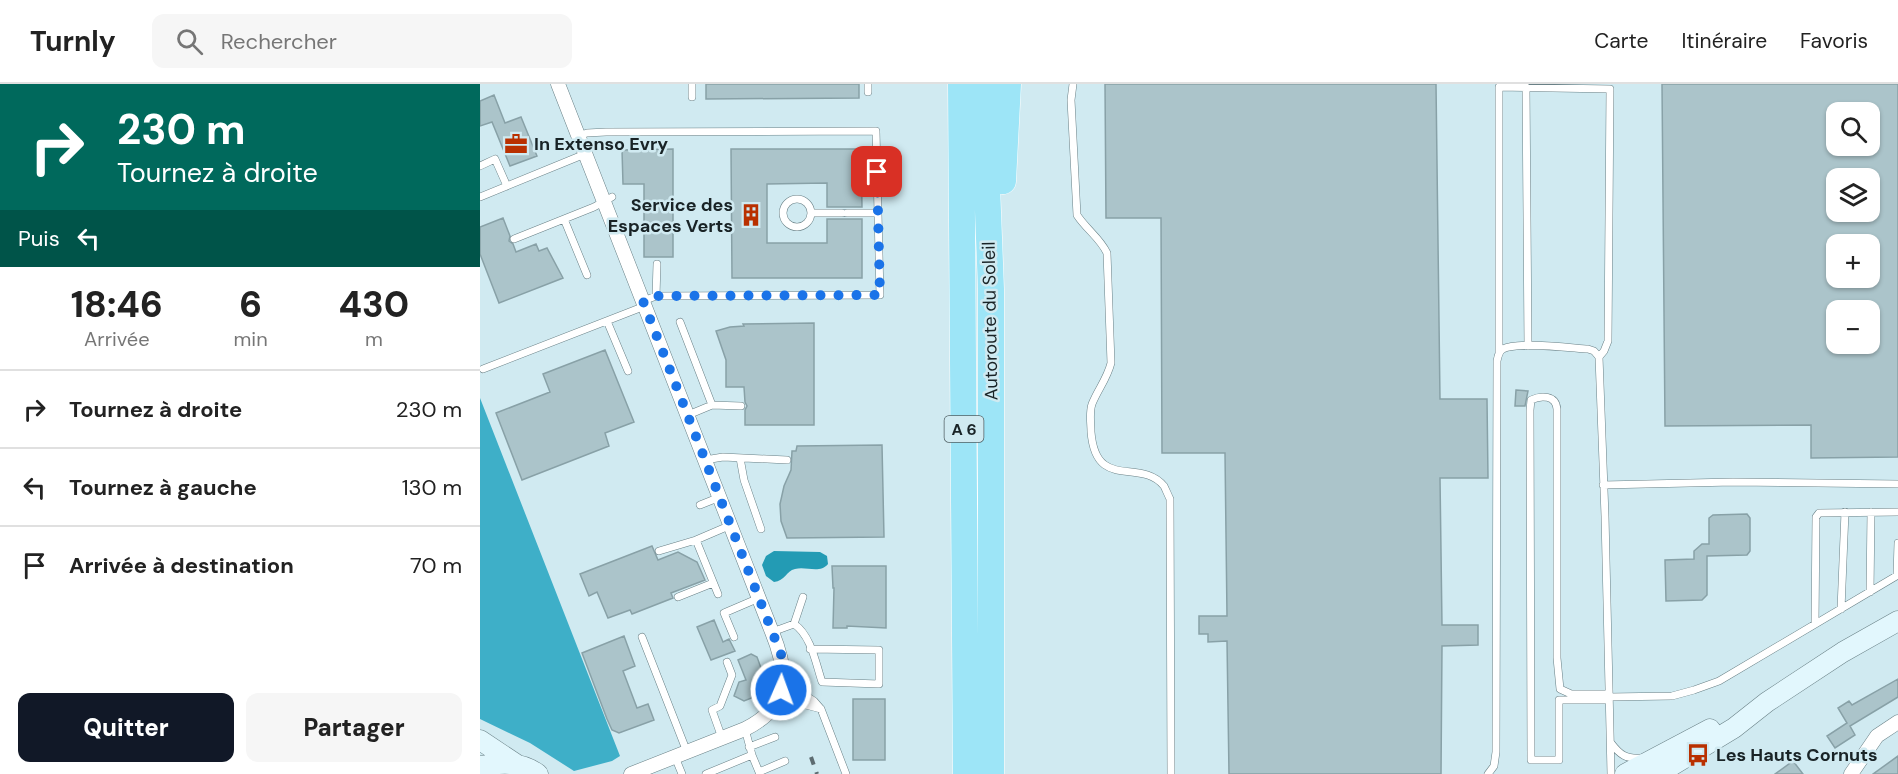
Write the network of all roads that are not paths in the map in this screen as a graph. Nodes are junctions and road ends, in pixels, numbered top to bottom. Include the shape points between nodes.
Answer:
1 (558, 84) edge
2 (692, 84) edge
3 (868, 84) edge
4 (961, 84) edge
5 (986, 84) edge
6 (1008, 84) edge
7 (1073, 84) edge
8 (1496, 85) edge
9 (1526, 87) junction
10 (1610, 87) edge
11 (868, 92) dead end
12 (692, 97) dead end
13 (578, 136) junction
14 (585, 154) junction
15 (480, 166) edge
16 (507, 186) junction
17 (480, 197) edge
18 (608, 199) junction
19 (811, 213) junction
20 (878, 213) junction
21 (564, 219) junction
22 (514, 239) dead end
23 (657, 264) dead end
24 (587, 275) dead end
25 (991, 289) junction
26 (648, 301) junction
27 (607, 321) junction
28 (680, 322) dead end
29 (1528, 346) junction
30 (1499, 352) junction
31 (1599, 357) junction
32 (483, 369) dead end
33 (628, 370) dead end
34 (712, 405) junction
35 (741, 406) dead end
36 (688, 415) junction
37 (740, 458) junction
38 (705, 460) junction
39 (787, 460) dead end
40 (1898, 484) edge
41 (1604, 485) junction
42 (720, 497) junction
43 (700, 505) dead end
44 (1845, 512) junction
45 (1870, 512) junction
46 (1898, 512) edge
47 (731, 525) junction
48 (761, 529) dead end
49 (696, 540) junction
50 (1898, 543) edge
51 (659, 551) dead end
52 (1898, 575) edge
53 (713, 583) junction
54 (1870, 592) junction
55 (718, 594) dead end
56 (678, 597) dead end
57 (803, 597) dead end
58 (759, 598) junction
59 (1841, 609) junction
60 (1898, 621) edge
61 (794, 624) junction
62 (1815, 624) junction
63 (772, 632) junction
64 (642, 637) dead end
65 (734, 637) dead end
66 (810, 649) junction
67 (727, 662) dead end
68 (783, 681) junction
69 (1609, 697) junction
70 (776, 702) junction
71 (1767, 702) junction
72 (822, 709) junction
73 (1898, 722) edge
74 (745, 729) junction
75 (775, 737) dead end
76 (722, 738) junction
77 (480, 740) edge
78 (1611, 742) junction
79 (749, 747) junction
80 (1675, 748) junction
81 (681, 754) junction
82 (752, 755) junction
83 (785, 761) dead end
84 (516, 764) junction
85 (480, 766) edge
86 (538, 774) edge
87 (631, 774) edge
88 (682, 774) edge
89 (706, 774) edge
90 (846, 774) edge
91 (966, 774) edge
92 (991, 774) edge
93 (1171, 774) edge
94 (1488, 774) edge
95 (1611, 774) edge
96 (1625, 774) edge
97 (1658, 774) edge
98 (1851, 774) edge

1 - 13 street
2 - 12 lane
3 - 11 lane
4 - 91 highway, Autoroute du Soleil / A 6
5 - 25 highway, Autoroute du Soleil / A 6
6 - 25 highway via 1003,184
7 - 93 lane via 1077,215 1107,253 1111,363 1092,404 1092,447 1097,457 1119,472 1155,479 1170,499
8 - 9 lane
8 - 30 lane
9 - 10 lane
9 - 29 lane
10 - 31 lane via 1608,341
13 - 14 street
13 - 20 lane via 606,132 876,131
14 - 16 lane
14 - 18 street
15 - 16 lane via 495,159
16 - 17 lane
18 - 21 lane
18 - 26 street
19 - 19 lane via 808,204 799,199 790,201 782,213 785,221 796,227 805,225
19 - 20 lane
20 - 26 lane via 880,295
21 - 22 lane
21 - 24 lane
23 - 26 lane
25 - 92 highway, Autoroute du Soleil / A 6
26 - 27 lane
26 - 36 street
27 - 32 lane
27 - 33 lane
28 - 34 lane
29 - 30 lane
29 - 31 lane via 1588,349
30 - 94 lane via 1496,752
31 - 41 lane
34 - 35 lane
34 - 36 lane
36 - 38 street
37 - 38 lane
37 - 39 lane
37 - 48 lane
38 - 42 street
40 - 41 lane
41 - 69 lane
42 - 43 lane
42 - 47 street
44 - 45 lane
44 - 59 lane
44 - 62 lane via 1819,513 1816,517
45 - 46 lane
45 - 54 lane
47 - 49 lane
47 - 58 street
49 - 51 lane
49 - 53 lane
50 - 52 lane
52 - 54 lane
53 - 55 lane
53 - 56 lane
54 - 59 lane
57 - 61 lane
58 - 63 street
58 - 65 lane via 724,613
59 - 62 lane
60 - 71 street
61 - 63 lane
61 - 66 lane
62 - 69 lane via 1719,681 1694,690 1672,696
63 - 68 street via 782,657
64 - 81 lane
66 - 66 lane via 822,682 879,684 879,650
67 - 76 lane via 732,675 720,706 712,710
68 - 70 street
68 - 72 lane
69 - 69 lane via 1571,694 1560,689 1557,403 1537,397 1531,400 1530,410 1531,760 1559,760 1559,700
69 - 78 lane
70 - 72 lane
70 - 74 street via 759,722
71 - 80 street
71 - 97 street via 1734,728
72 - 90 lane
73 - 98 street via 1877,736
74 - 76 street
74 - 79 lane
75 - 79 lane
76 - 81 street
77 - 84 street
78 - 80 lane via 1620,754 1631,759
78 - 95 lane
79 - 82 lane
80 - 96 street
81 - 87 street
81 - 88 lane
82 - 83 lane via 759,772
82 - 89 lane
84 - 85 street
84 - 86 street

